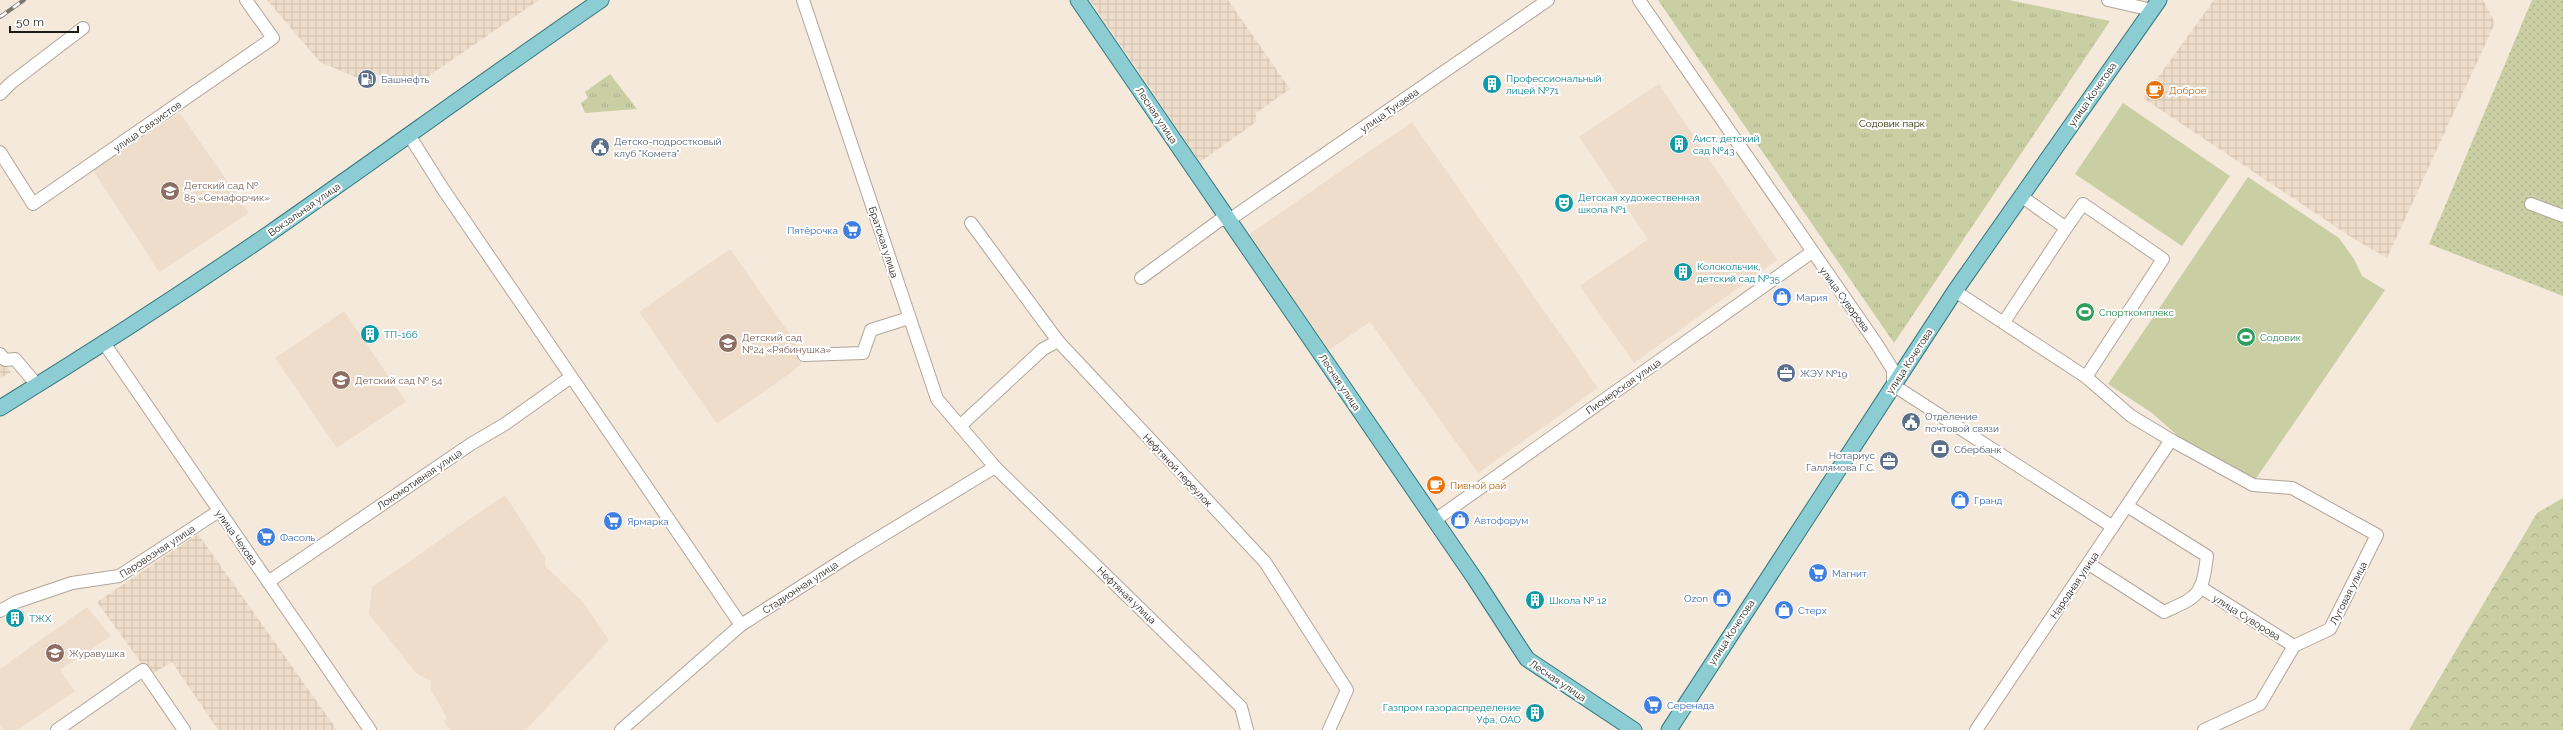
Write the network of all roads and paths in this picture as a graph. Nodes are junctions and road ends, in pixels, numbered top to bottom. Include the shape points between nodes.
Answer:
1 (246, 0) edge
2 (601, 0) edge
3 (804, 0) edge
4 (1078, 0) edge
5 (1548, 0) edge
6 (1639, 0) edge
7 (2108, 0) edge
8 (2156, 5) edge
9 (83, 28) dead end
10 (0, 94) edge
11 (409, 135) junction
12 (0, 152) edge
13 (2021, 196) junction
14 (2531, 204) dead end
15 (2563, 216) edge
16 (1229, 220) junction
17 (971, 223) dead end
18 (2066, 228) junction
19 (1812, 252) junction
20 (1141, 278) dead end
21 (1955, 291) junction
22 (909, 318) junction
23 (2004, 322) junction
24 (1058, 341) junction
25 (104, 343) junction
26 (0, 354) edge
27 (804, 355) dead end
28 (1900, 368) junction
29 (571, 376) junction
30 (2086, 377) junction
31 (37, 385) junction
32 (1894, 385) junction
33 (0, 408) edge
34 (960, 426) junction
35 (2171, 440) junction
36 (995, 467) junction
37 (2127, 506) junction
38 (219, 511) junction
39 (1435, 520) junction
40 (2114, 527) junction
41 (2089, 564) junction
42 (268, 582) junction
43 (2200, 587) junction
44 (0, 611) edge
45 (741, 625) junction
46 (2294, 646) junction
47 (57, 730) edge
48 (184, 730) edge
49 (370, 730) edge
50 (622, 730) edge
51 (1247, 730) edge
52 (1329, 730) edge
53 (1634, 730) edge
54 (1669, 730) edge
55 (1976, 730) edge
56 (2204, 730) edge

1 - 12 street, улица Связистов via 273,38 33,204
2 - 11 main road, Вокзальная улица via 468,91
3 - 22 street, Братская улица
4 - 16 main road, Лесная улица
5 - 16 street, улица Тукаева
6 - 19 street, улица Суворова
7 - 8 street
8 - 13 main road, улица Кочетова
9 - 10 street
11 - 25 main road, Вокзальная улица via 268,234
11 - 29 street
13 - 18 street
13 - 21 main road, улица Кочетова
14 - 15 street
16 - 20 street, улица Тукаева via 1220,220
16 - 39 main road, Лесная улица
17 - 24 street, Нефтяной переулок
18 - 23 street
18 - 30 street via 2083,204 2163,259
19 - 28 street, улица Суворова
19 - 39 street, Пионерская улица
21 - 23 street
21 - 28 main road, улица Кочетова
22 - 27 street via 871,330 863,353
22 - 34 street, Братская улица via 937,398
23 - 30 street
24 - 34 street via 1038,354
24 - 52 street, Нефтяной переулок via 1265,562 1347,690
25 - 31 main road, Вокзальная улица
25 - 38 street, улица Чехова
26 - 31 street via 5,360 15,360
28 - 32 main road, улица Кочетова
29 - 42 street, Локомотивная улица via 505,424 471,444
29 - 45 street
30 - 35 street via 2131,416
31 - 33 main road, Вокзальная улица
32 - 40 street
32 - 54 main road, улица Кочетова
34 - 36 street, Братская улица
35 - 37 street, Народная улица
35 - 46 street, Луговая улица via 2253,486 2292,488 2377,535 2330,630
36 - 45 street, Стадионная улица
36 - 51 street, Нефтяная улица via 1241,707
37 - 40 street, Народная улица
37 - 43 street via 2208,556 2204,580
38 - 42 street, улица Чехова
38 - 44 street, Паровозная улица via 119,576 72,583 16,602
39 - 53 main road, Лесная улица via 1527,659
40 - 41 street, Народная улица
41 - 43 street via 2164,612 2194,598
41 - 55 street, Народная улица
42 - 49 street, улица Чехова
43 - 46 street, улица Суворова
45 - 50 street, Стадионная улица
46 - 56 street via 2260,704
47 - 48 street via 143,670

